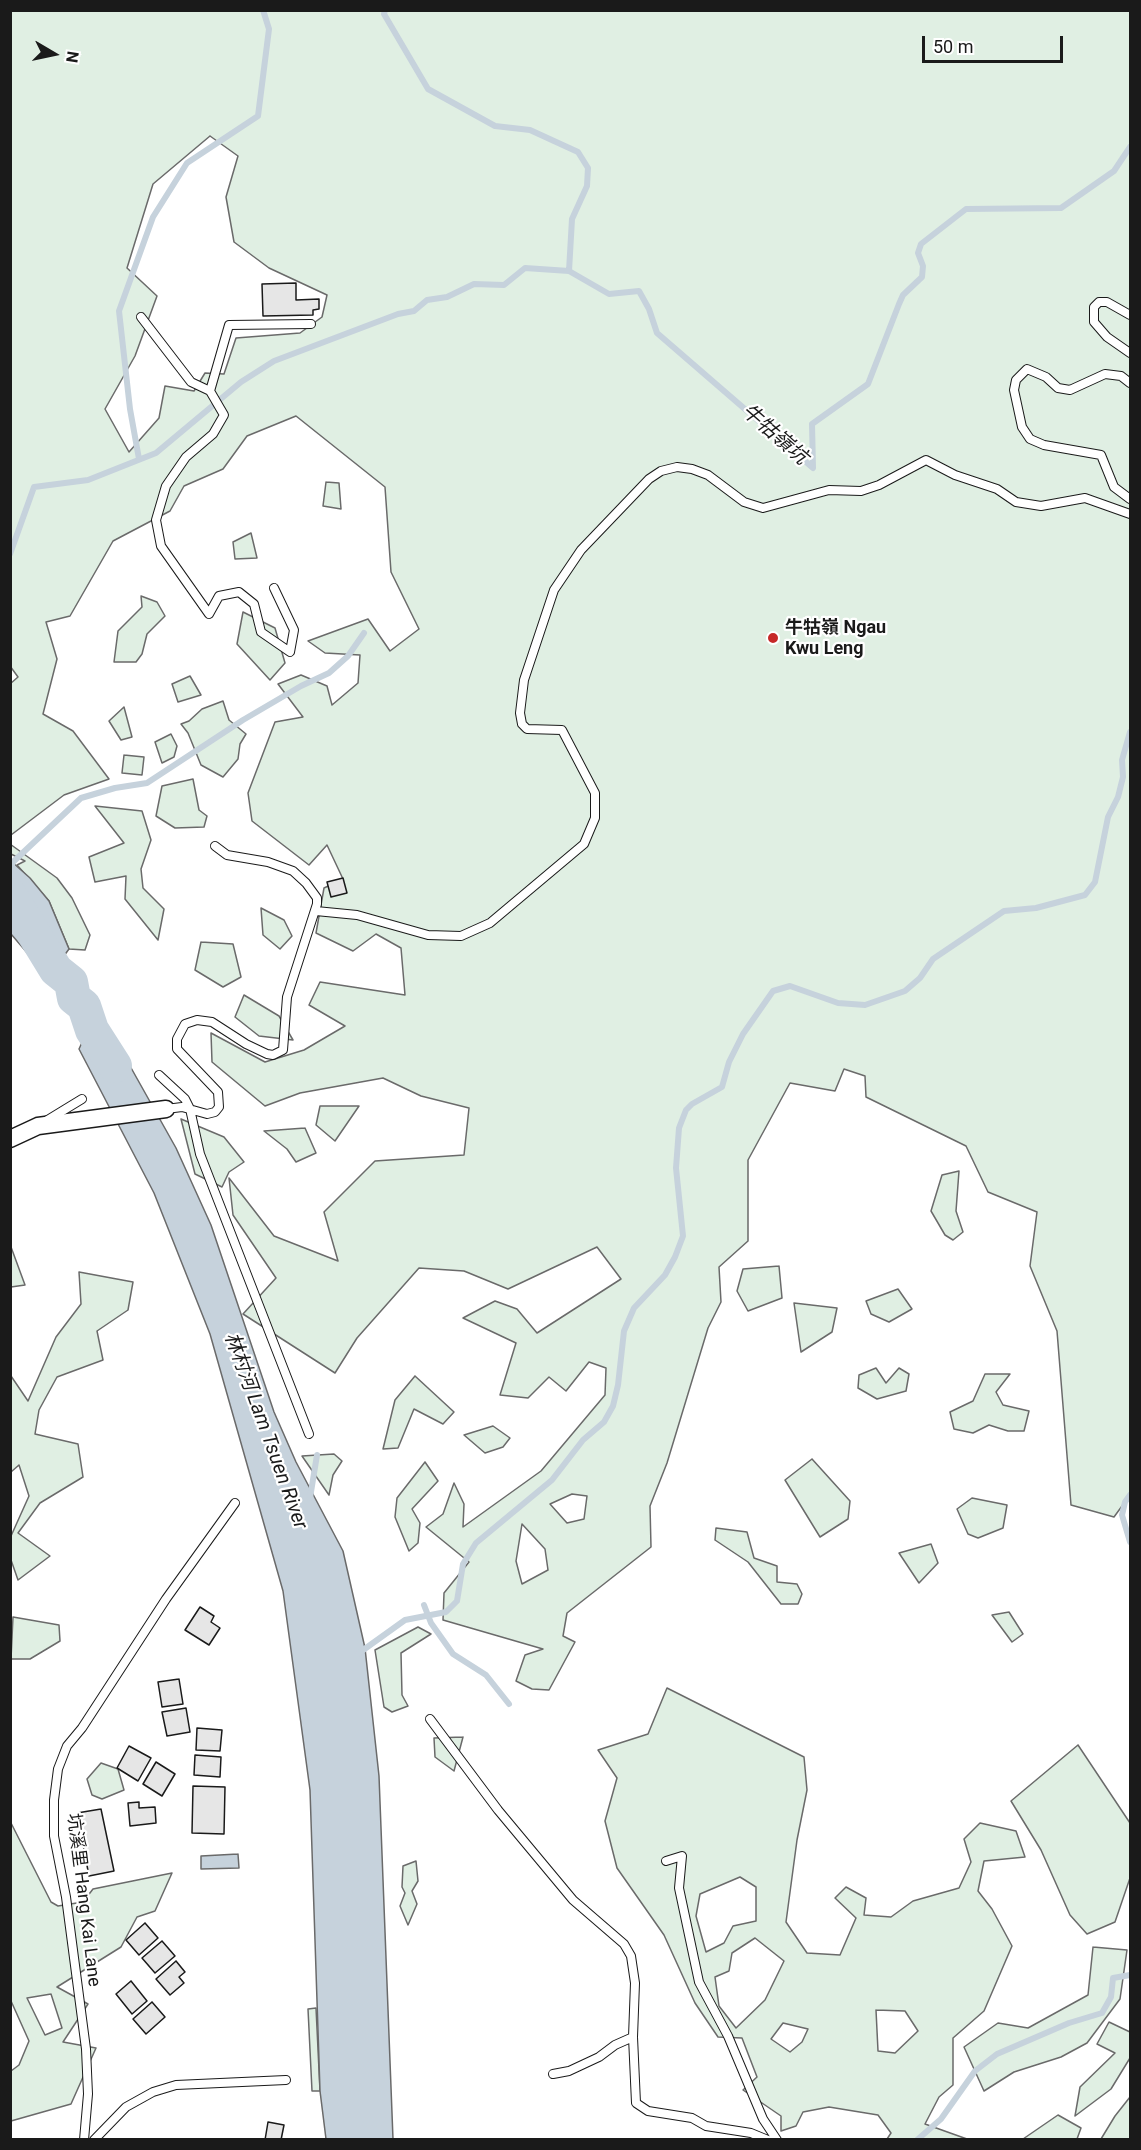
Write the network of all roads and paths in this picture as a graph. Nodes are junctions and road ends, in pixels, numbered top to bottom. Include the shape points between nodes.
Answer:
1 (1131, 315) edge
2 (141, 316) dead end
3 (311, 324) dead end
4 (1131, 353) edge
5 (1131, 383) edge
6 (212, 393) junction
7 (1131, 499) edge
8 (1131, 514) edge
9 (274, 588) dead end
10 (215, 846) dead end
11 (316, 911) junction
12 (159, 1075) dead end
13 (82, 1099) dead end
14 (166, 1109) joint
15 (190, 1109) junction
16 (38, 1126) junction
17 (10, 1138) edge
18 (309, 1434) dead end
19 (235, 1503) dead end
20 (430, 1719) dead end
21 (666, 1861) dead end
22 (633, 2037) junction
23 (553, 2074) dead end
24 (286, 2080) dead end
25 (84, 2139) edge
26 (94, 2139) edge
27 (768, 2139) edge
28 (777, 2139) edge

1 - 4 lane via 1107,302 1094,307 1094,322 1107,337
2 - 6 lane via 191,382
3 - 6 lane via 229,325
5 - 7 lane via 1120,376 1105,374 1070,390 1058,388 1046,376 1027,369 1016,380 1014,390 1022,427 1030,439 1101,455 1114,487
6 - 9 lane via 224,415 213,434 186,458 166,486 156,520 161,546 208,614 219,596 239,592 254,604 261,632 290,652 294,630
8 - 11 lane via 1085,498 1041,506 1016,502 997,489 926,460 861,491 829,490 763,508 744,502 708,475 692,469 676,467 661,471 581,550 554,590 524,680 522,724 527,729 562,730 595,793 595,818 584,844 490,923 461,936 428,935 357,915
10 - 11 lane via 226,855 268,862 293,872 317,898
11 - 15 lane via 287,997 284,1045 279,1053 258,1050 212,1022 192,1021 180,1031 177,1049 218,1092 220,1100 215,1112
12 - 15 lane via 185,1099
13 - 16 lane
14 - 15 lane
14 - 16 street
15 - 18 lane via 200,1154
16 - 17 street
19 - 25 lane, 坑溪里 Hang Kai Lane via 67,1746 58,1768 54,1836 86,2049
20 - 22 lane via 498,1810 573,1900 628,1950 635,1968
21 - 28 lane via 682,1856 679,1888 699,1982 728,2036 763,2119
22 - 23 lane via 569,2071
22 - 27 lane via 634,2096 642,2109
24 - 26 lane via 176,2085 153,2092 126,2107

